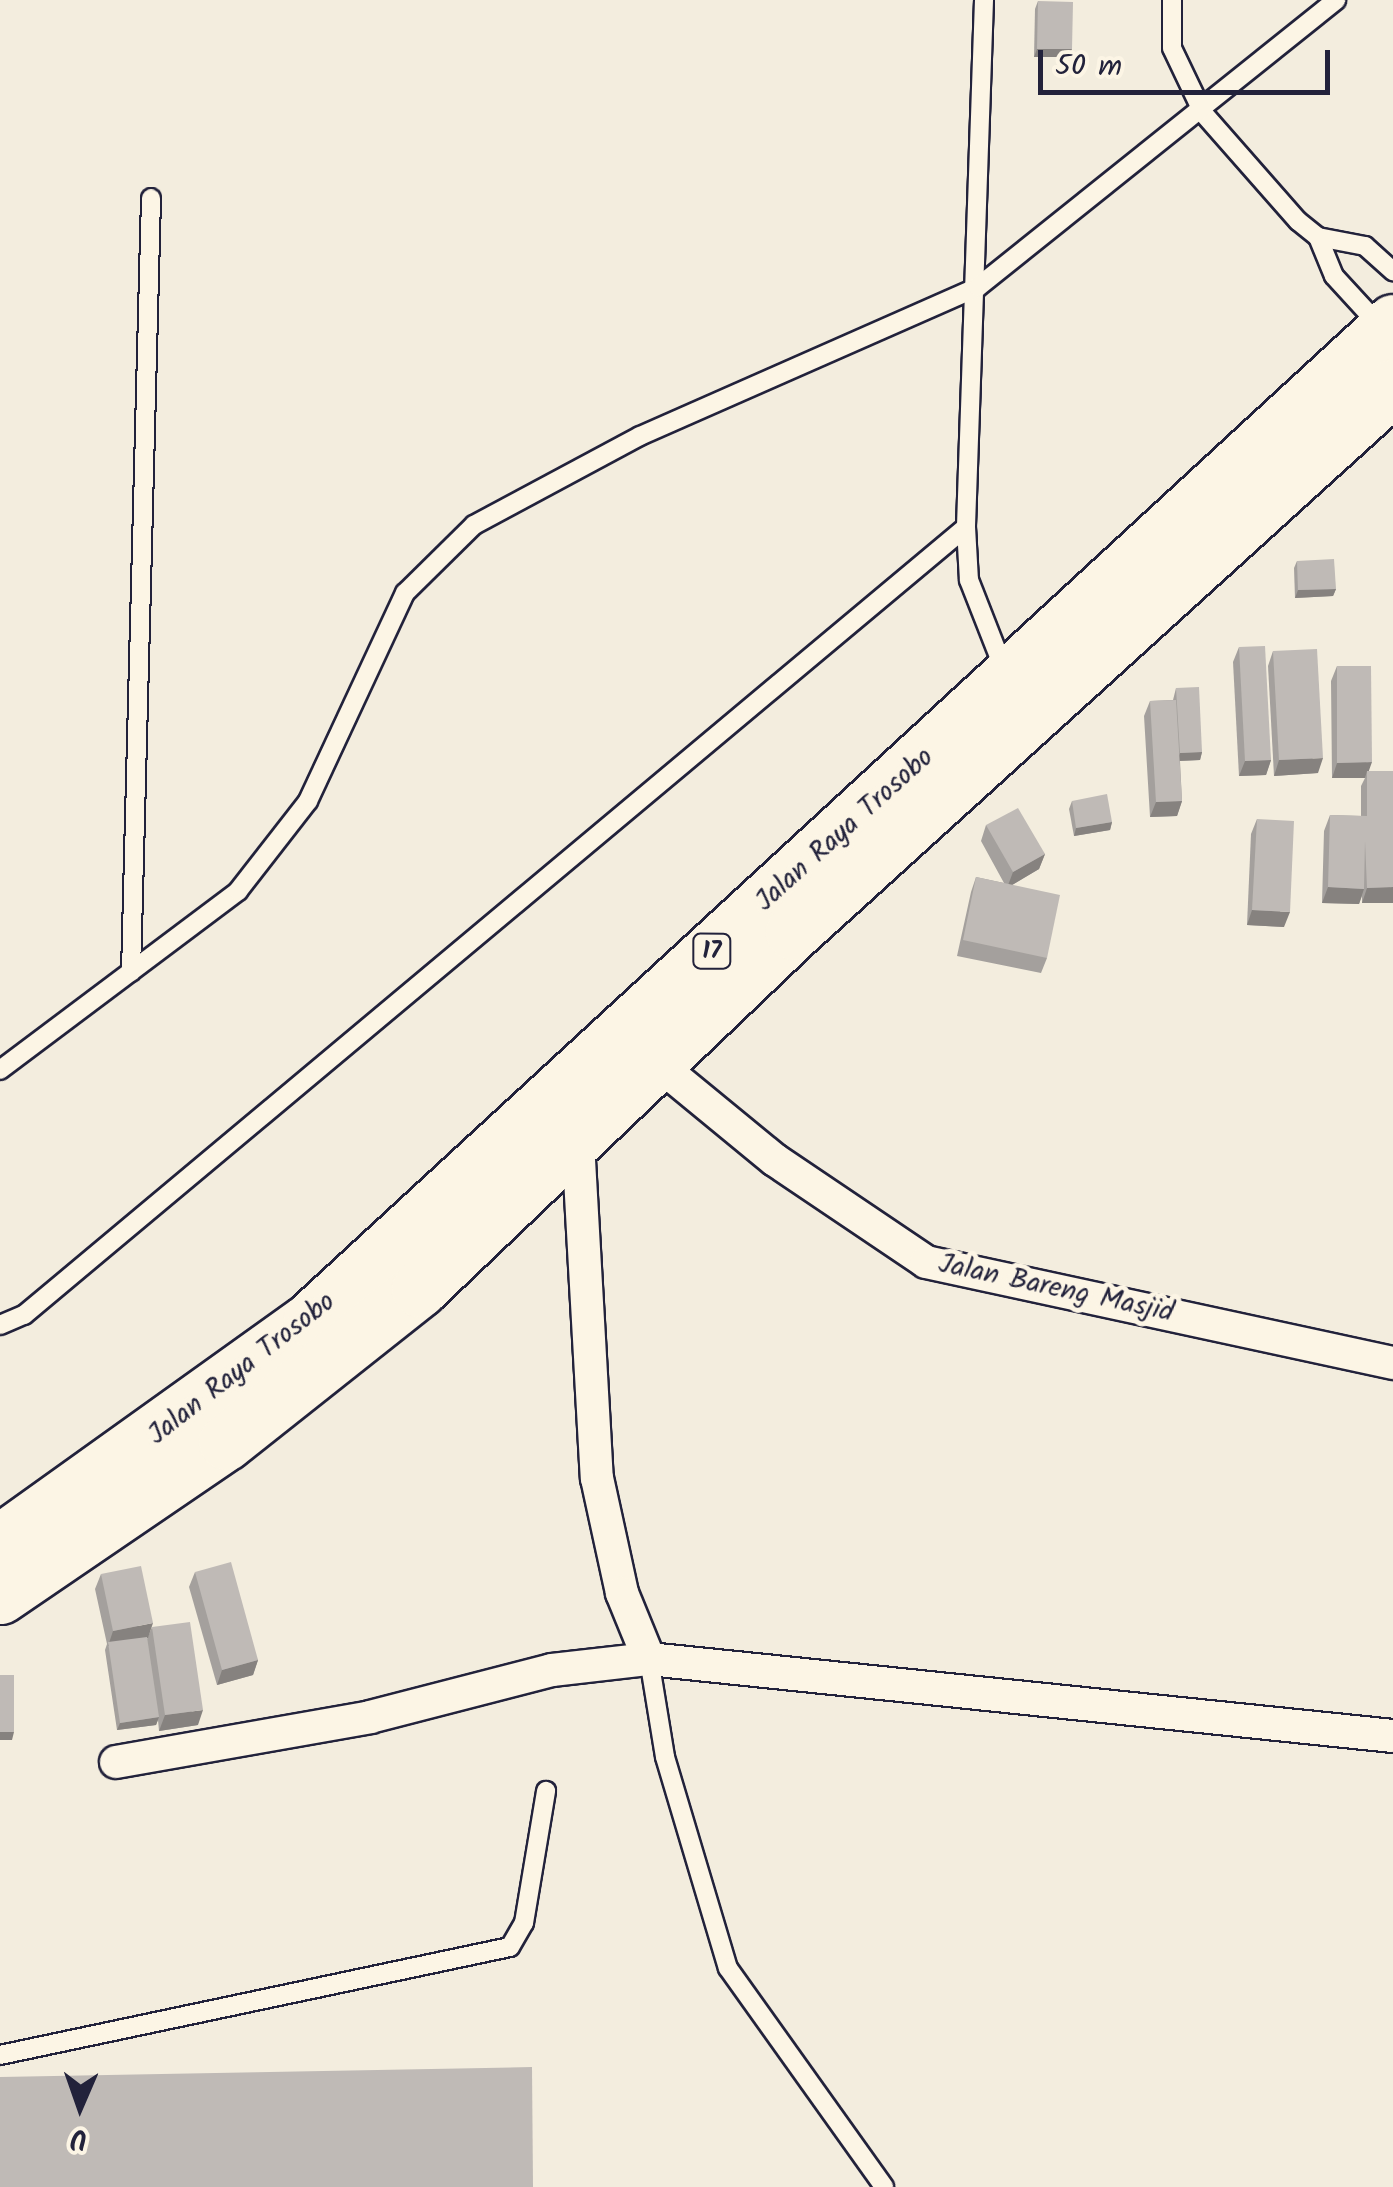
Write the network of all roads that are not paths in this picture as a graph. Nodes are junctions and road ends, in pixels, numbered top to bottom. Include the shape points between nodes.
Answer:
1 (984, 0) edge
2 (1172, 0) edge
3 (1336, 0) edge
4 (1203, 113) junction
5 (151, 198) dead end
6 (1318, 237) junction
7 (1393, 271) edge
8 (978, 287) junction
9 (1384, 326) edge
10 (1393, 387) edge
11 (966, 527) junction
12 (1003, 669) junction
13 (131, 972) junction
14 (658, 1064) junction
15 (0, 1070) edge
16 (578, 1142) junction
17 (0, 1325) edge
18 (1393, 1364) edge
19 (0, 1542) edge
20 (0, 1596) edge
21 (649, 1659) junction
22 (1393, 1736) edge
23 (116, 1762) dead end
24 (546, 1791) dead end
25 (0, 2055) edge
26 (869, 2179) edge
27 (884, 2187) edge

1 - 8 lane
2 - 4 lane via 1172,48
3 - 4 lane
4 - 6 lane
4 - 8 lane
5 - 13 lane
6 - 7 lane via 1365,246
6 - 9 lane via 1334,276
8 - 11 lane
8 - 13 lane via 640,436 474,525 405,593 308,801 238,891
9 - 12 highway, Jalan Raya Trosobo / 17
10 - 14 highway, Jalan Raya Trosobo / 17
11 - 12 lane via 969,580
11 - 17 lane via 24,1315
12 - 19 highway, Jalan Raya Trosobo / 17 via 311,1320
13 - 15 lane
14 - 16 highway, Jalan Raya Trosobo / 17
14 - 18 street, Jalan Bareng Masjid via 775,1160 926,1262
16 - 20 highway, Jalan Raya Trosobo / 17 via 309,1378 75,1552
16 - 21 street via 597,1478 622,1593
21 - 22 street
21 - 23 street via 552,1670 370,1717
21 - 26 lane via 665,1757 728,1968
24 - 25 lane via 524,1923 510,1948
26 - 27 lane

